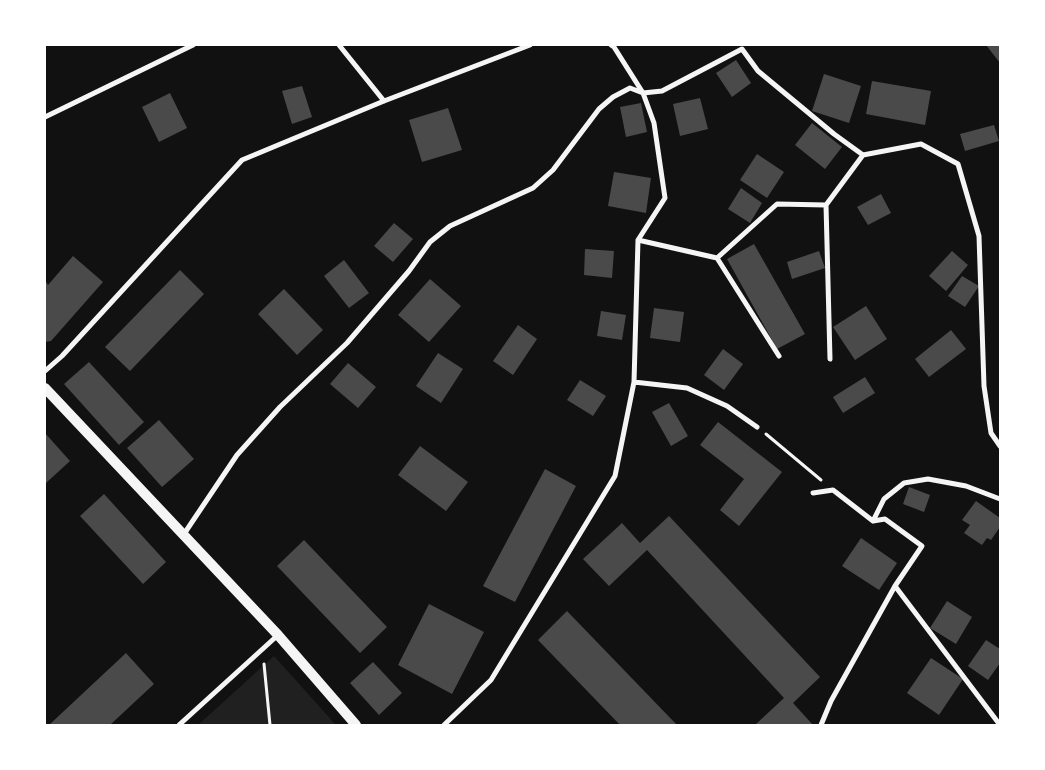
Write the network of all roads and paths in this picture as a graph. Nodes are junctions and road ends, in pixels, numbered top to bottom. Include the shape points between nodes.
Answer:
1 (193, 45) edge
2 (339, 45) edge
3 (530, 45) edge
4 (611, 45) edge
5 (742, 47) edge
6 (643, 93) junction
7 (384, 101) junction
8 (45, 116) edge
9 (862, 155) junction
10 (826, 206) junction
11 (638, 240) junction
12 (716, 258) junction
13 (779, 356) dead end
14 (830, 359) dead end
15 (45, 371) edge
16 (634, 382) junction
17 (45, 388) edge
18 (757, 427) joint
19 (1000, 446) edge
20 (833, 490) junction
21 (813, 493) dead end
22 (1000, 499) edge
23 (873, 521) junction
24 (184, 534) junction
25 (895, 586) junction
26 (278, 635) junction
27 (262, 650) junction
28 (178, 725) edge
29 (270, 725) edge
30 (356, 725) edge
31 (444, 725) edge
32 (821, 725) edge
33 (1000, 725) edge

1 - 8 street
2 - 7 street
3 - 7 street
4 - 6 street
5 - 6 street via 662,91
5 - 9 street via 758,71
6 - 11 street via 654,123 665,198
6 - 24 street via 630,88 599,109 553,170 533,188 450,226 430,242 410,271 347,343 237,455
7 - 15 street via 242,160
9 - 10 street
9 - 19 street via 921,144 958,164 979,236 984,386 991,432
10 - 12 street via 777,204
10 - 14 street
11 - 12 street
11 - 16 street
12 - 13 street
16 - 18 street via 687,388 727,406
16 - 31 street via 615,476 491,680
17 - 24 main road
18 - 20 path
20 - 21 street
20 - 23 street
22 - 23 street via 966,486 928,479 904,483 884,499
23 - 25 street via 885,519 922,546
24 - 26 main road
25 - 32 street
25 - 33 street
26 - 27 street
26 - 30 main road
27 - 28 street
27 - 29 path

